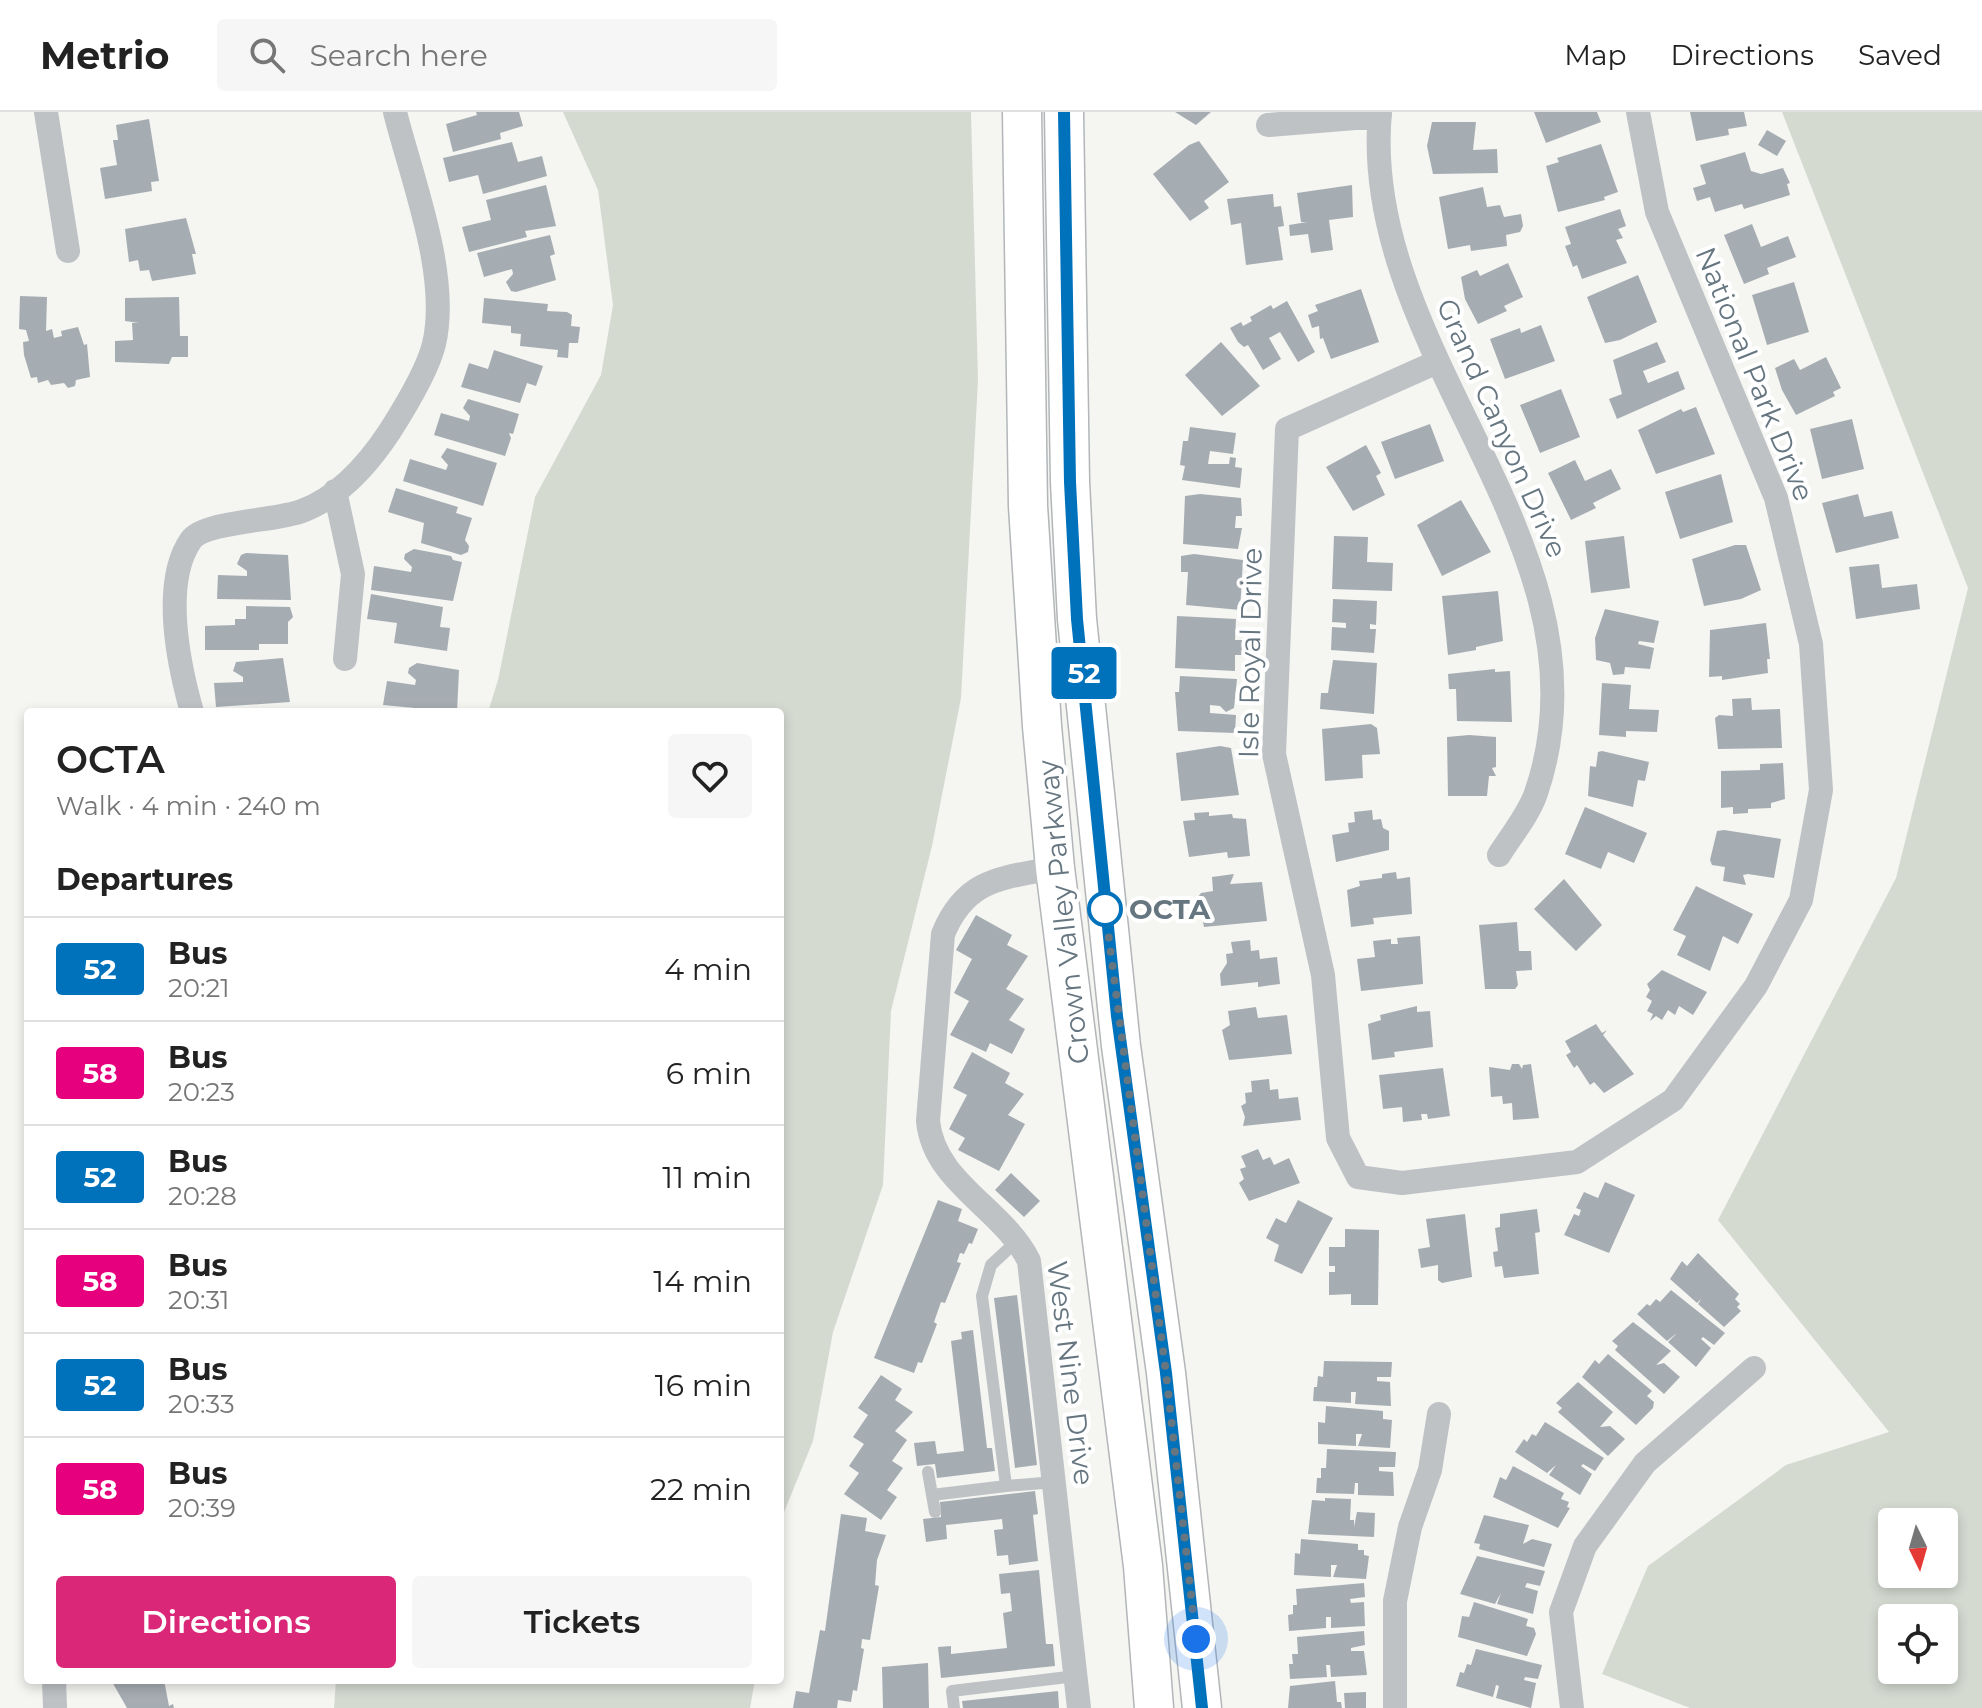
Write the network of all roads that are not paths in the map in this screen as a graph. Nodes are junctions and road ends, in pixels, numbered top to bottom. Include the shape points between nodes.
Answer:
1 (46, 112) edge
2 (395, 112) edge
3 (1022, 112) edge
4 (1064, 112) edge
5 (1638, 112) edge
6 (1380, 114) edge
7 (1268, 125) dead end
8 (68, 251) dead end
9 (1437, 362) junction
10 (335, 491) junction
11 (345, 659) dead end
12 (1086, 691) junction
13 (191, 708) edge
14 (1499, 855) dead end
15 (1055, 868) junction
16 (1121, 1046) junction
17 (1358, 1177) joint
18 (1019, 1240) junction
19 (1754, 1368) dead end
20 (1439, 1414) dead end
21 (928, 1472) dead end
22 (1055, 1482) junction
23 (1006, 1486) junction
24 (932, 1495) junction
25 (935, 1512) dead end
26 (1076, 1676) junction
27 (54, 1684) edge
28 (55, 1708) edge
29 (954, 1708) edge
30 (1079, 1708) edge
31 (1154, 1708) edge
32 (1202, 1708) edge
33 (1395, 1708) edge
34 (1572, 1708) edge

1 - 8 street
2 - 10 street via 431,249 438,297 434,345 370,463
3 - 15 main road, Crown Valley Parkway via 1028,506
4 - 12 main road, Crown Valley Parkway via 1070,482
5 - 17 street, National Park Drive via 1657,212 1776,498 1811,644 1821,790 1801,900 1756,986 1673,1100 1577,1162 1402,1183
6 - 7 street
6 - 9 street, Grand Canyon Drive via 1380,177 1396,256
9 - 14 street, Grand Canyon Drive via 1509,507 1537,585 1547,636 1549,745 1535,796
9 - 17 street, Isle Royal Drive via 1287,429 1274,754 1323,975 1338,1138
10 - 11 street via 353,574
10 - 13 street via 302,511 213,528 193,537 183,557 175,602 178,663
12 - 15 main road via 1065,721 1073,843
12 - 16 main road, Crown Valley Parkway
15 - 16 main road via 1078,888 1099,1028
15 - 18 street, West Nine Drive via 998,879 971,891 953,909 943,934 930,1136 949,1171
15 - 31 main road, Crown Valley Parkway via 1143,1566
16 - 32 main road, Crown Valley Parkway via 1166,1373
18 - 22 street, West Nine Drive via 1029,1261
18 - 23 lane via 991,1265 982,1296
19 - 34 street via 1645,1463 1585,1546 1561,1612
20 - 33 street via 1430,1470 1410,1527 1395,1601
21 - 24 lane
22 - 23 lane
22 - 26 street, West Nine Drive
23 - 24 lane
24 - 25 lane
26 - 29 lane via 952,1691
26 - 30 street, West Nine Drive
27 - 28 street

